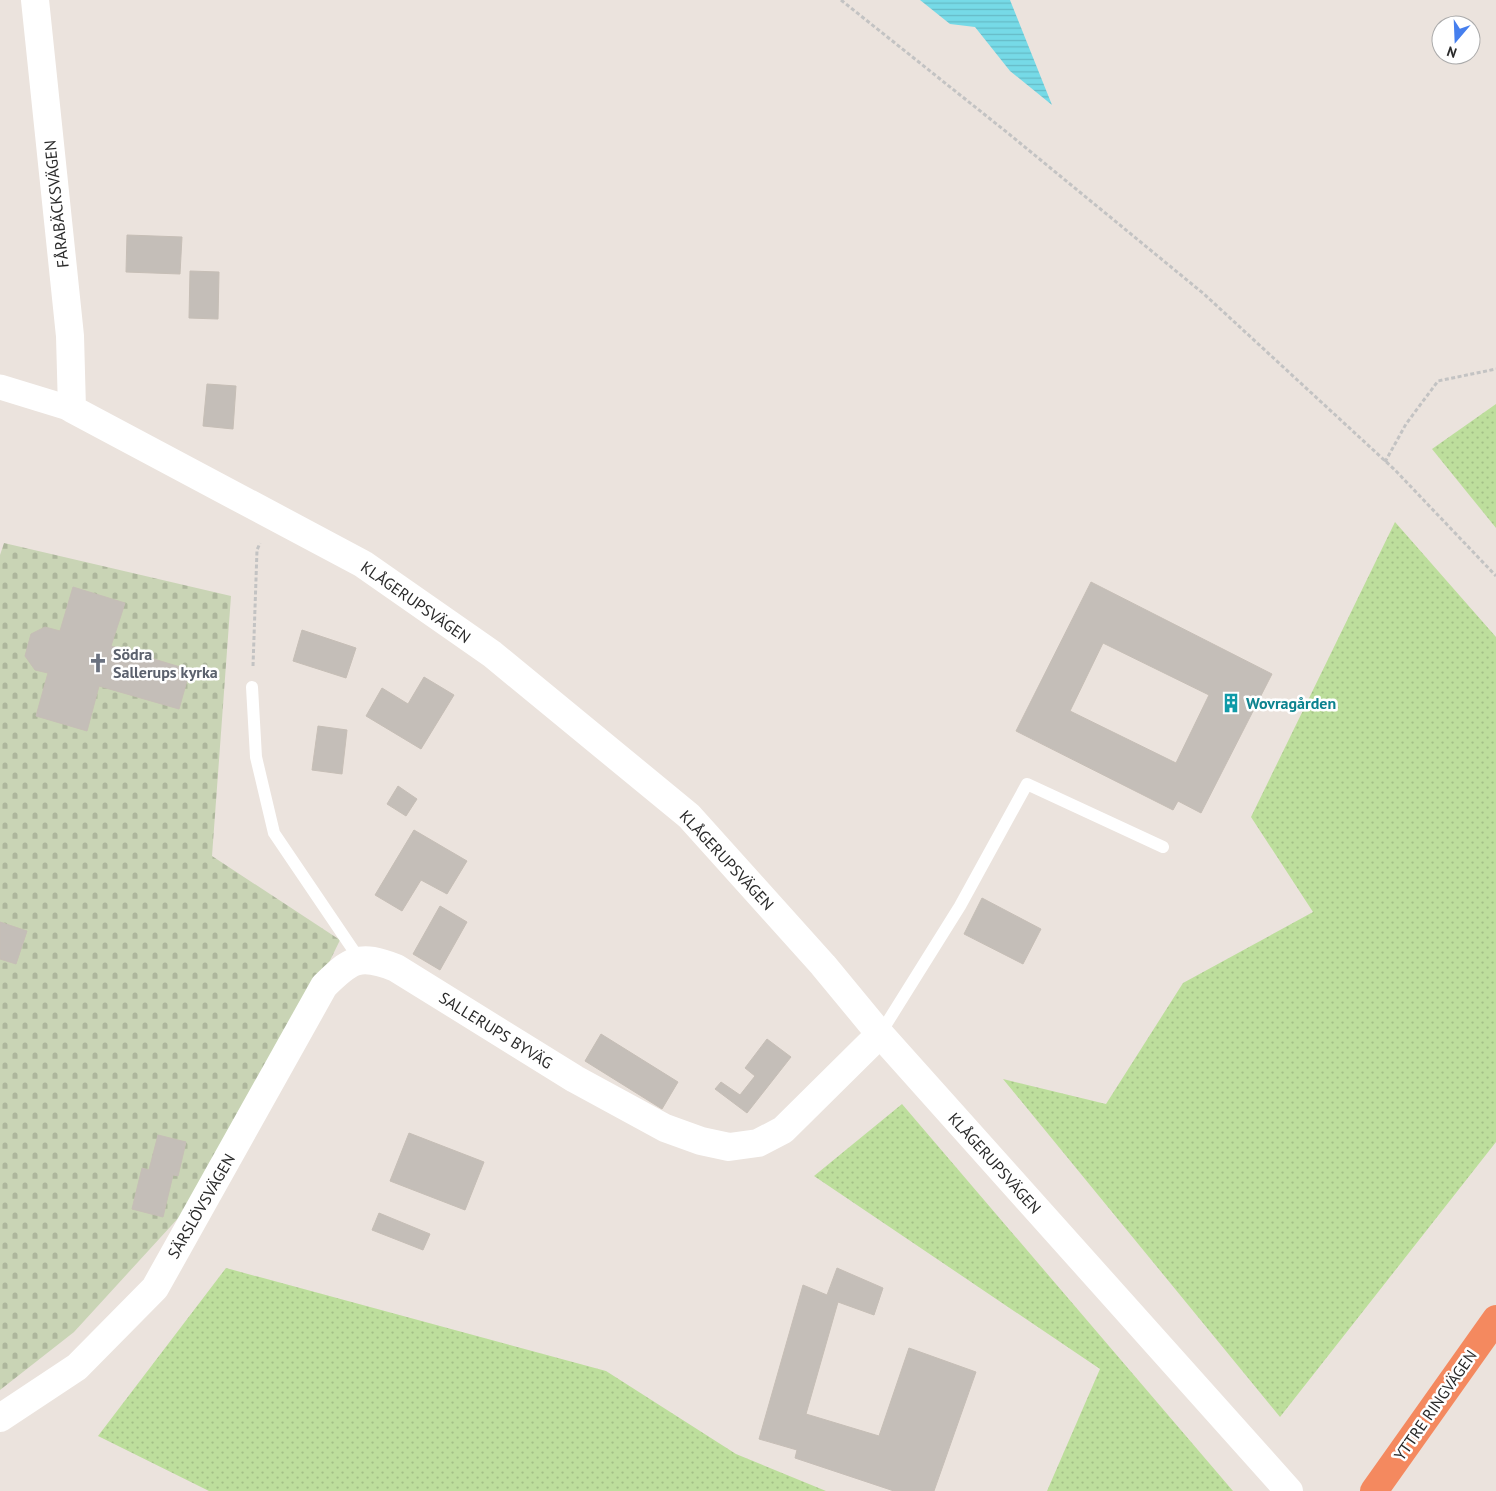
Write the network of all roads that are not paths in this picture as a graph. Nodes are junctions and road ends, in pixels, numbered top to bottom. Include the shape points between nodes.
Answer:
1 (35, 0) edge
2 (0, 387) edge
3 (72, 408) junction
4 (252, 686) road end
5 (1163, 847) dead end
6 (360, 960) junction
7 (880, 1034) junction
8 (1496, 1319) edge
9 (0, 1418) edge
10 (1289, 1491) edge
11 (1374, 1491) edge

1 - 3 street, FÅRABÄCKSVÄGEN via 70,336
2 - 3 street, KLÅGERUPSVÄGEN
3 - 7 street, KLÅGERUPSVÄGEN via 363,564 492,654 689,816 823,965
4 - 6 lane via 256,757 274,833
5 - 7 lane via 1027,784 960,906
6 - 7 street, SALLERUPS BYVÄG via 377,960 396,968 575,1079 665,1128 729,1147 758,1143 783,1130
6 - 9 street, SÄRSLÖVSVÄGEN via 343,966 324,986 154,1288 77,1367
7 - 10 street, KLÅGERUPSVÄGEN
8 - 11 highway, YTTRE RINGVÄGEN

